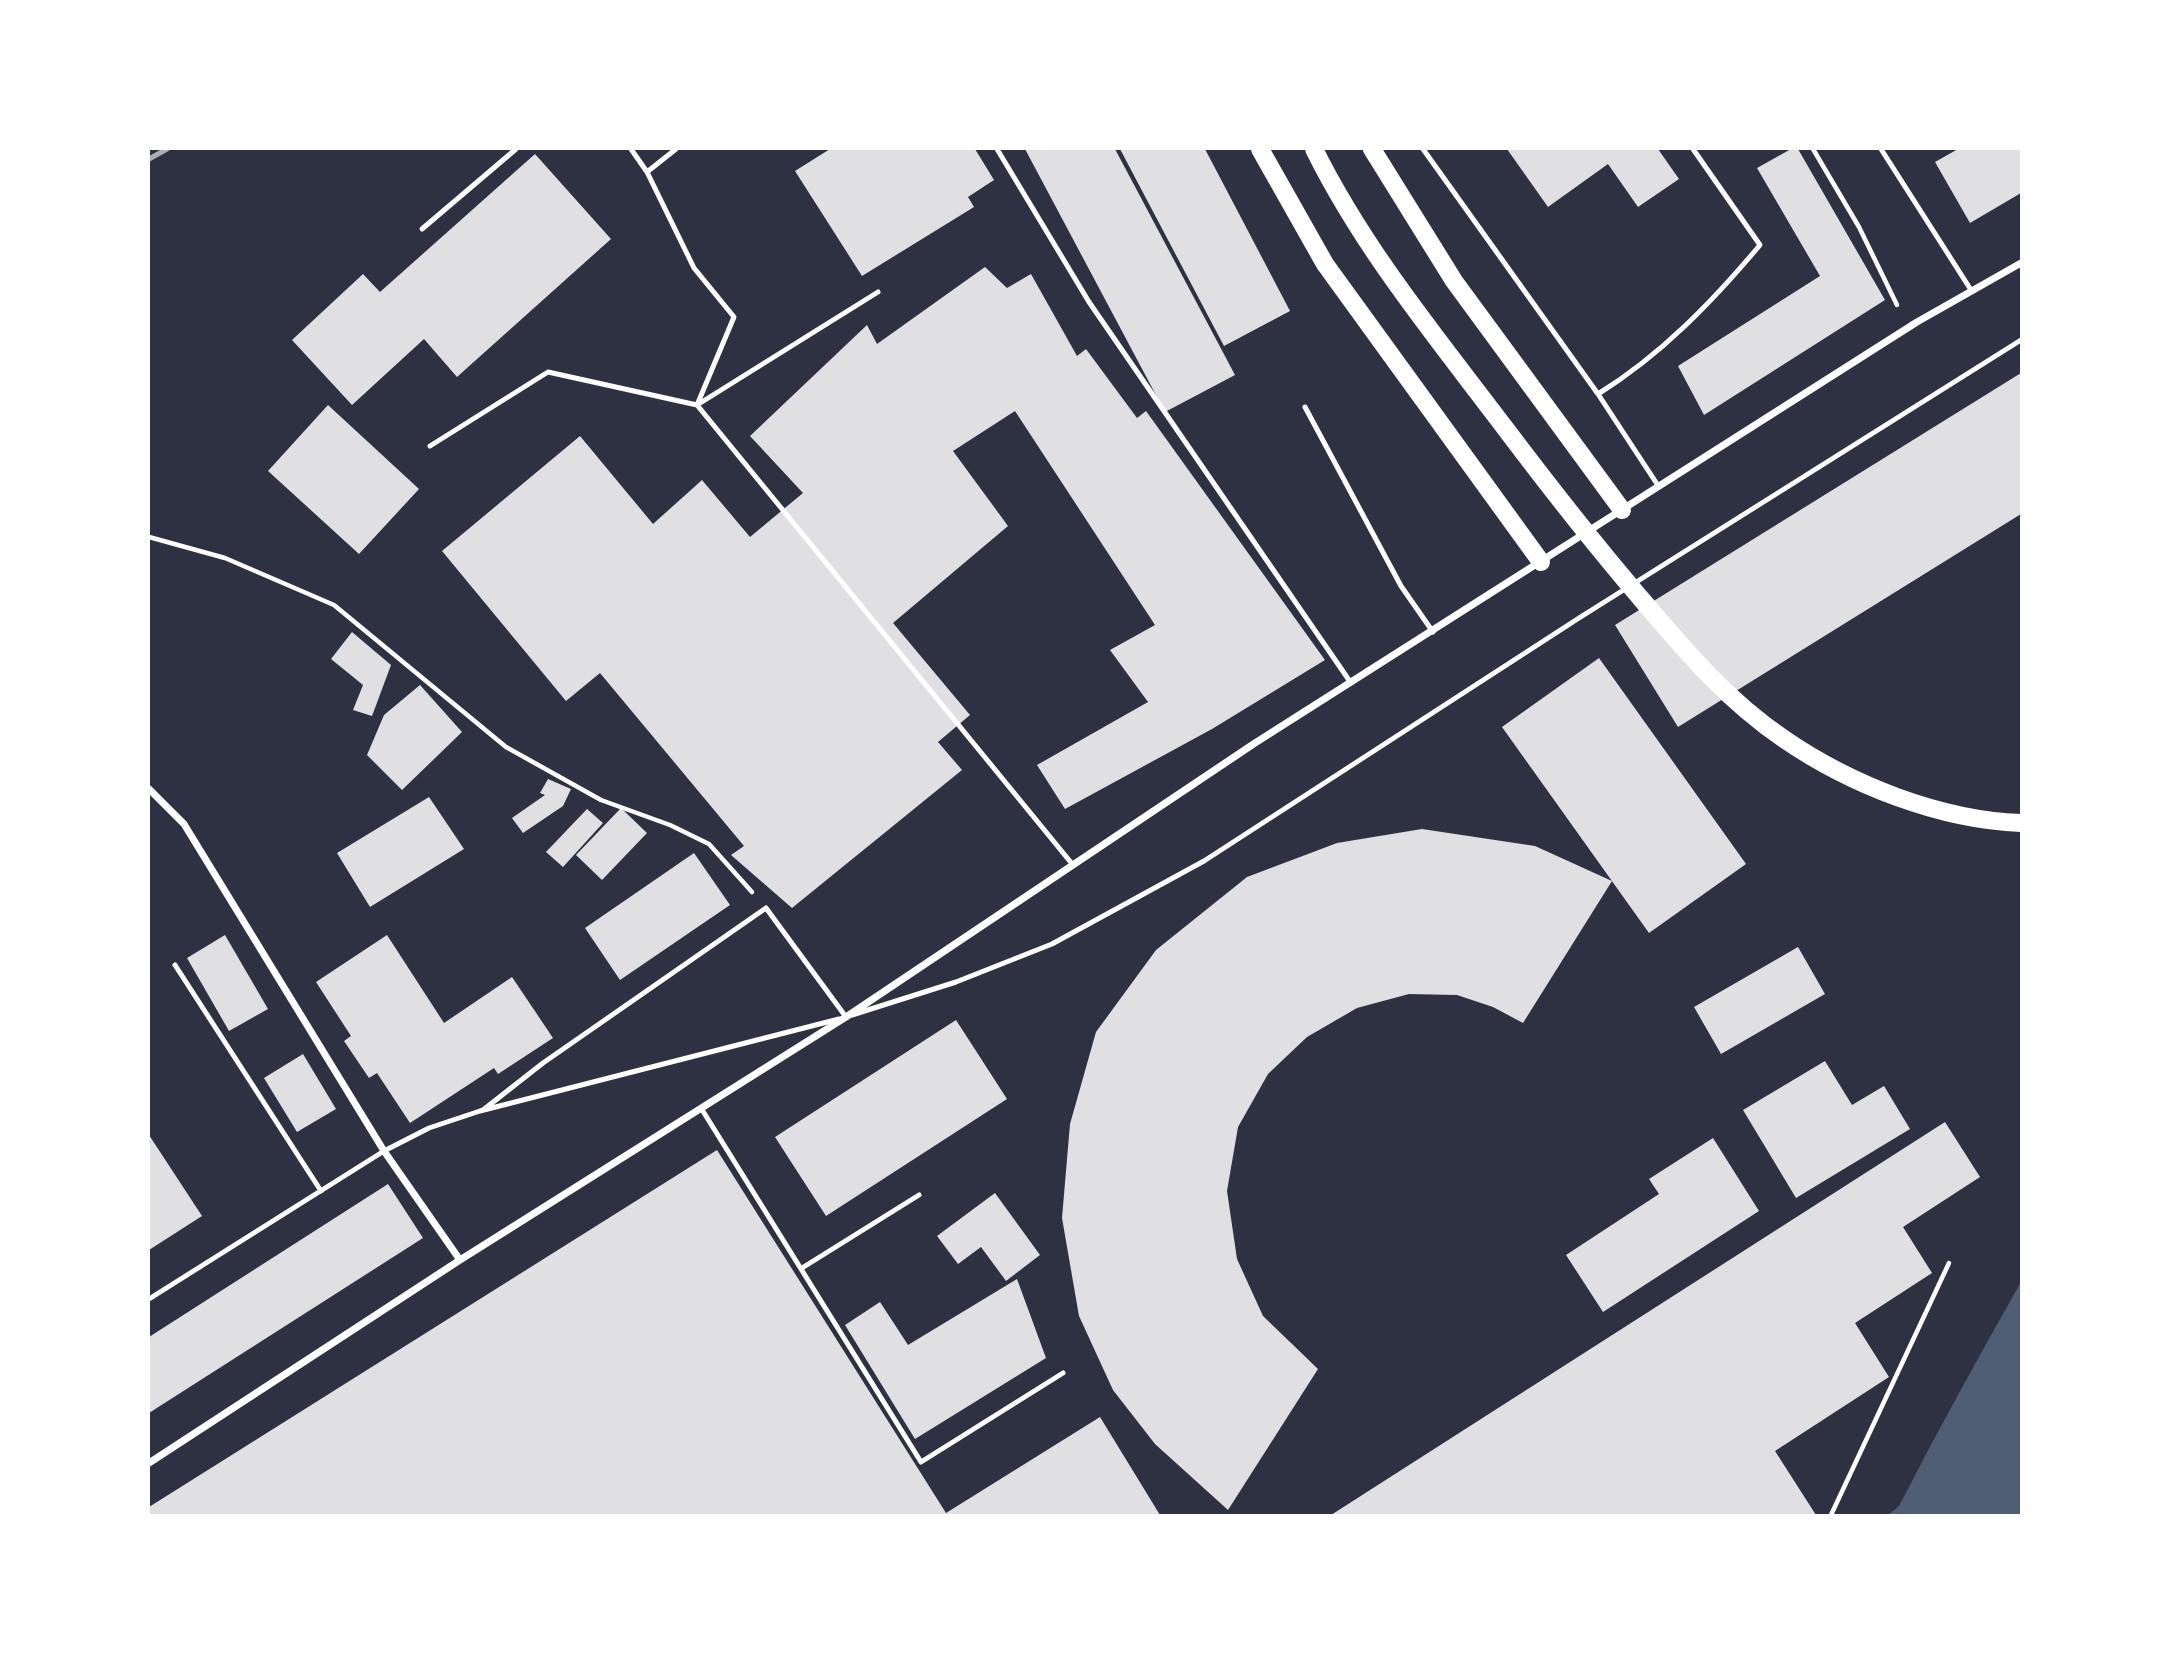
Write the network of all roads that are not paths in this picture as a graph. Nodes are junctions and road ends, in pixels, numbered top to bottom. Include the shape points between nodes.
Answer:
1 (516, 149) edge
2 (631, 149) edge
3 (676, 149) edge
4 (997, 149) edge
5 (1260, 149) edge
6 (1314, 149) edge
7 (1372, 149) edge
8 (1423, 149) edge
9 (1693, 149) edge
10 (1881, 149) edge
11 (647, 172) junction
12 (422, 229) dead end
13 (2021, 264) edge
14 (1971, 290) junction
15 (878, 292) dead end
16 (2021, 340) edge
17 (1598, 394) junction
18 (697, 405) junction
19 (1305, 407) dead end
20 (430, 446) dead end
21 (1659, 487) junction
22 (1622, 510) junction
23 (1541, 562) junction
24 (1433, 632) junction
25 (1352, 684) junction
26 (149, 789) edge
27 (2021, 823) edge
28 (1073, 865) junction
29 (175, 965) dead end
30 (846, 1017) junction
31 (701, 1108) junction
32 (480, 1111) junction
33 (384, 1151) junction
34 (321, 1191) junction
35 (919, 1195) dead end
36 (460, 1260) junction
37 (802, 1268) junction
38 (149, 1299) edge
39 (1063, 1373) dead end
40 (149, 1463) edge

1 - 12 lane
2 - 11 lane
3 - 11 lane
4 - 25 lane via 1089,302
5 - 23 main road via 1325,264
6 - 27 main road via 1361,233 1430,330 1599,550 1718,685 1783,738 1856,780 1954,812
7 - 22 main road via 1454,281
8 - 17 lane
9 - 17 lane via 1760,245 1725,287 1640,368
10 - 14 lane
11 - 18 lane via 694,268 734,317
13 - 14 street
14 - 21 street
15 - 18 lane
16 - 30 lane via 1204,861 1052,944 956,982
17 - 21 lane
18 - 20 lane via 548,372
18 - 28 lane
19 - 24 lane via 1401,586
21 - 22 street
22 - 23 street
23 - 24 street
24 - 25 street
25 - 28 street
26 - 33 street via 184,824
28 - 30 street
29 - 34 lane
30 - 31 street
30 - 32 lane
30 - 32 lane via 766,908
31 - 36 street
31 - 37 lane
32 - 33 lane via 429,1128
33 - 34 lane
33 - 36 street
34 - 38 lane
35 - 37 lane
36 - 40 street
37 - 39 lane via 921,1462

